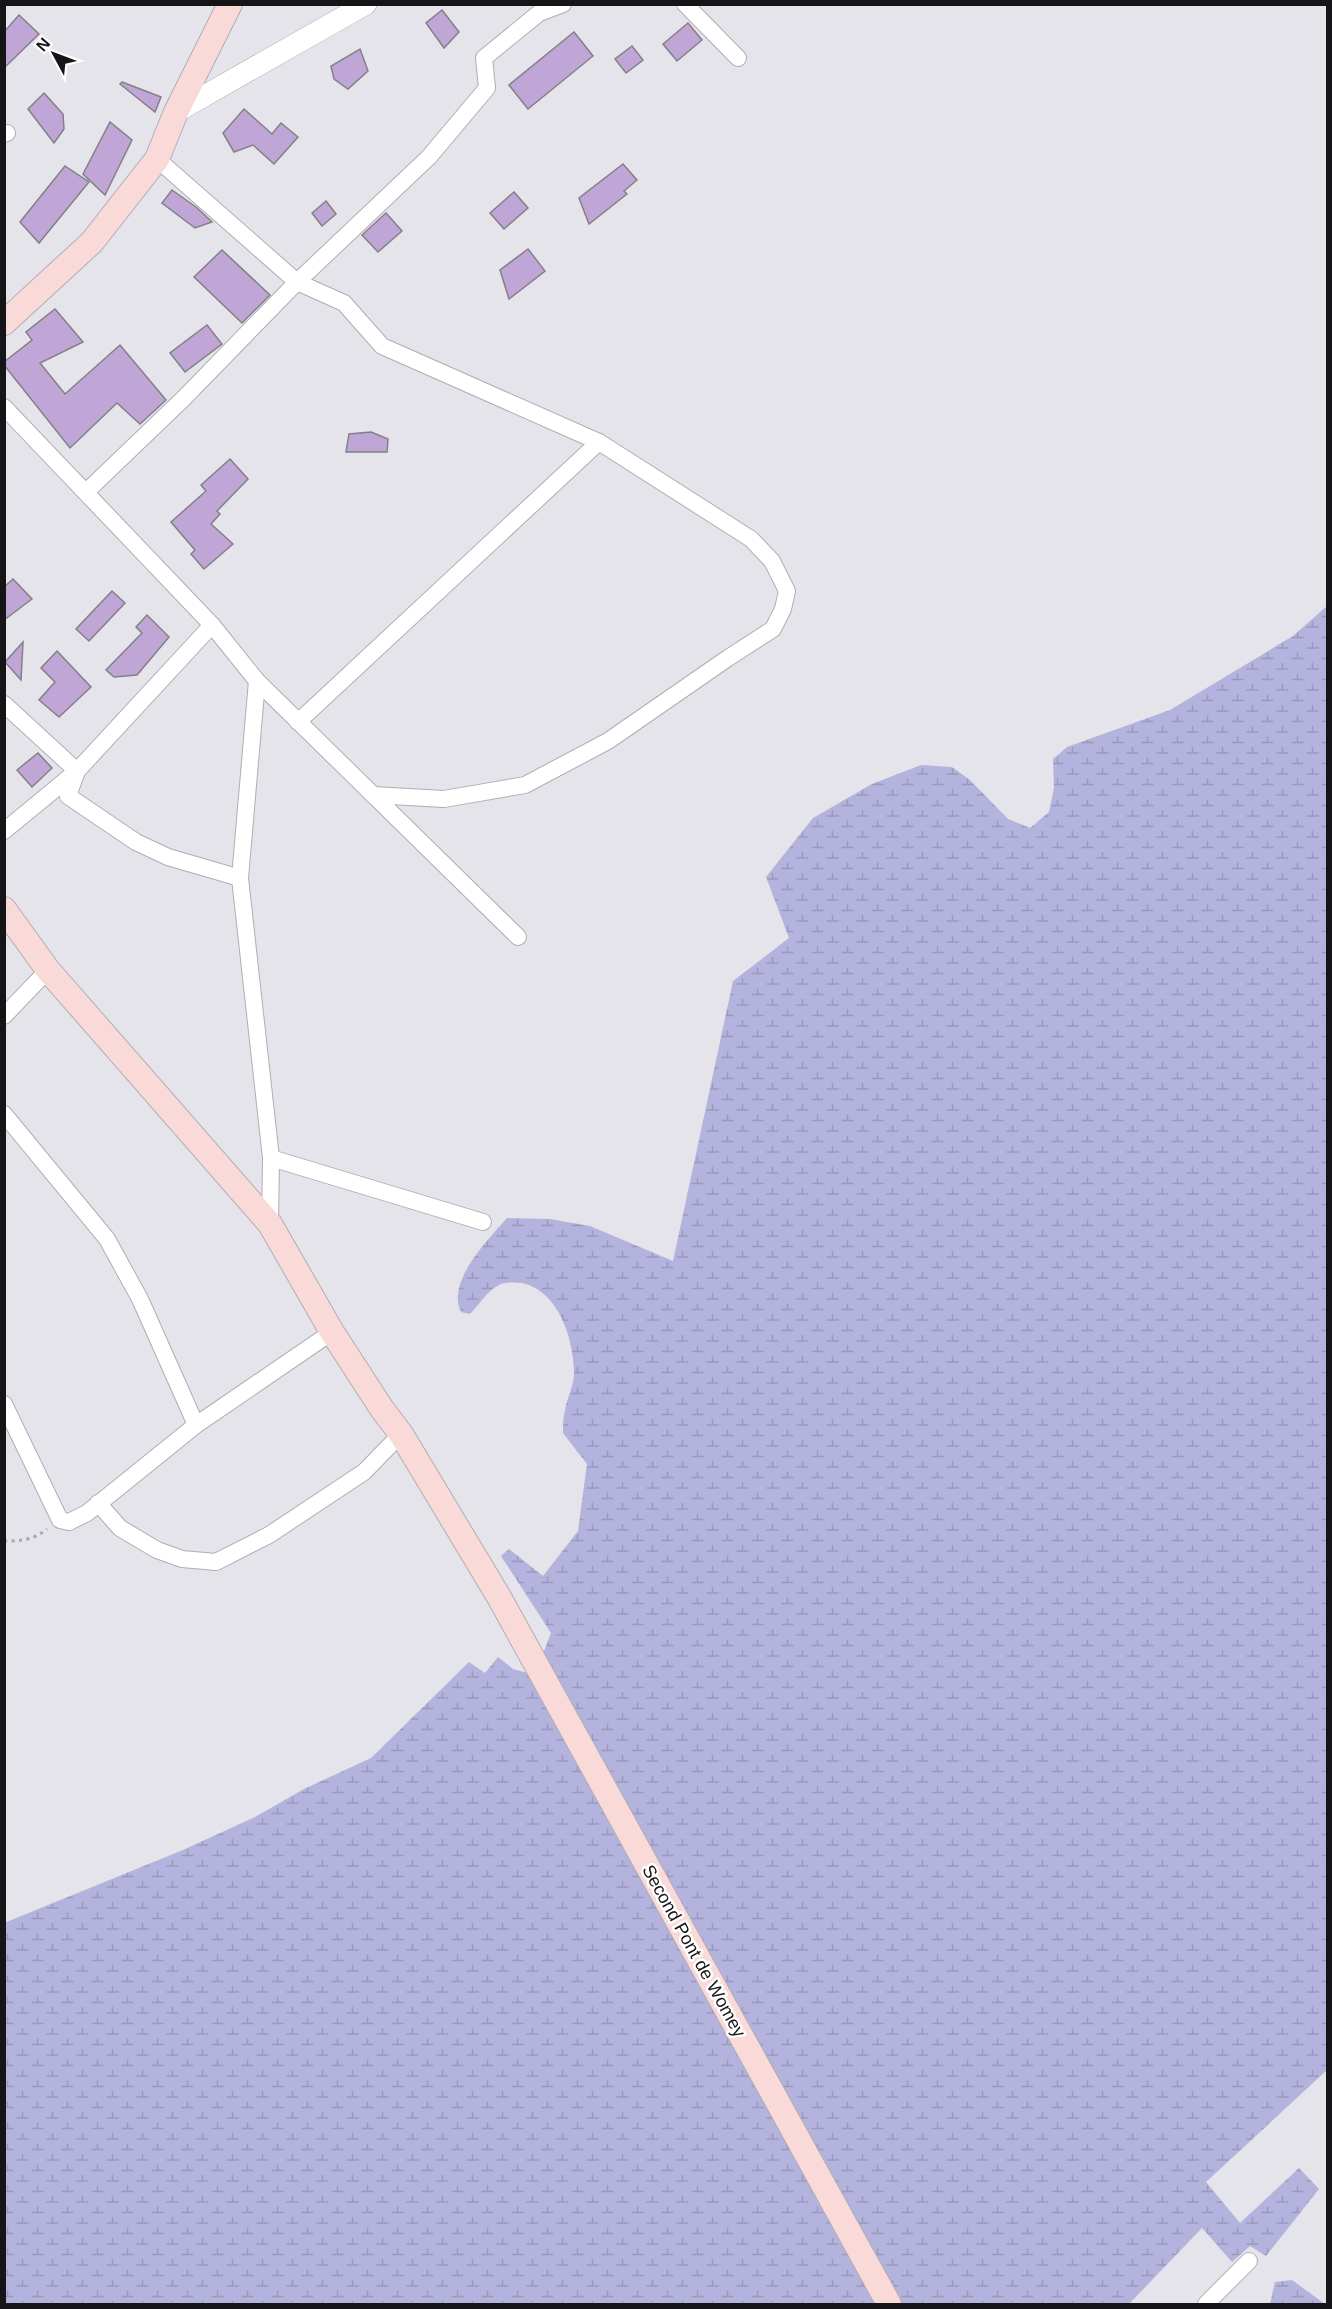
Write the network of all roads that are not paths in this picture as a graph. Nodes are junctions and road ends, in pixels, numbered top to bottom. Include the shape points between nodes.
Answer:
1 (230, 4) edge
2 (366, 4) edge
3 (563, 4) edge
4 (685, 4) edge
5 (738, 58) dead end
6 (176, 112) junction
7 (158, 159) junction
8 (297, 282) junction
9 (4, 323) edge
10 (4, 407) edge
11 (600, 442) junction
12 (86, 492) junction
13 (212, 625) junction
14 (257, 681) junction
15 (4, 704) edge
16 (298, 722) junction
17 (77, 771) junction
18 (373, 795) junction
19 (4, 831) edge
20 (240, 878) junction
21 (4, 909) edge
22 (518, 937) dead end
23 (48, 970) junction
24 (4, 1016) edge
25 (4, 1114) edge
26 (271, 1158) junction
27 (483, 1222) dead end
28 (270, 1224) junction
29 (332, 1332) junction
30 (4, 1404) edge
31 (196, 1425) junction
32 (401, 1434) junction
33 (98, 1503) junction
34 (1249, 2261) dead end
35 (889, 2304) edge
36 (1206, 2304) edge

1 - 6 main road
2 - 6 street
3 - 8 street via 539,13 484,58 487,88 429,157
4 - 5 street
6 - 7 main road
7 - 8 street
7 - 9 main road via 92,242
8 - 11 street via 344,303 382,346
8 - 12 street
10 - 12 street
11 - 16 street
11 - 18 street via 751,539 772,561 787,591 773,629 608,741 525,785 444,800
12 - 13 street
13 - 14 street
13 - 17 street
14 - 16 street
14 - 20 street
15 - 17 street
16 - 18 street
17 - 19 street
17 - 20 street via 68,796 136,842 168,857
18 - 22 street
20 - 26 street
21 - 23 main road, Second Pont de Womey
23 - 24 street
23 - 28 main road, Second Pont de Womey
25 - 31 street via 107,1239 140,1299
26 - 27 street
26 - 28 street
28 - 29 main road, Second Pont de Womey
29 - 31 street
29 - 32 main road, Second Pont de Womey
30 - 33 street via 60,1520 69,1522
31 - 33 street
32 - 33 street via 364,1472 269,1535 216,1562 182,1559 157,1550 120,1528
32 - 35 main road, Second Pont de Womey via 499,1597
34 - 36 street

